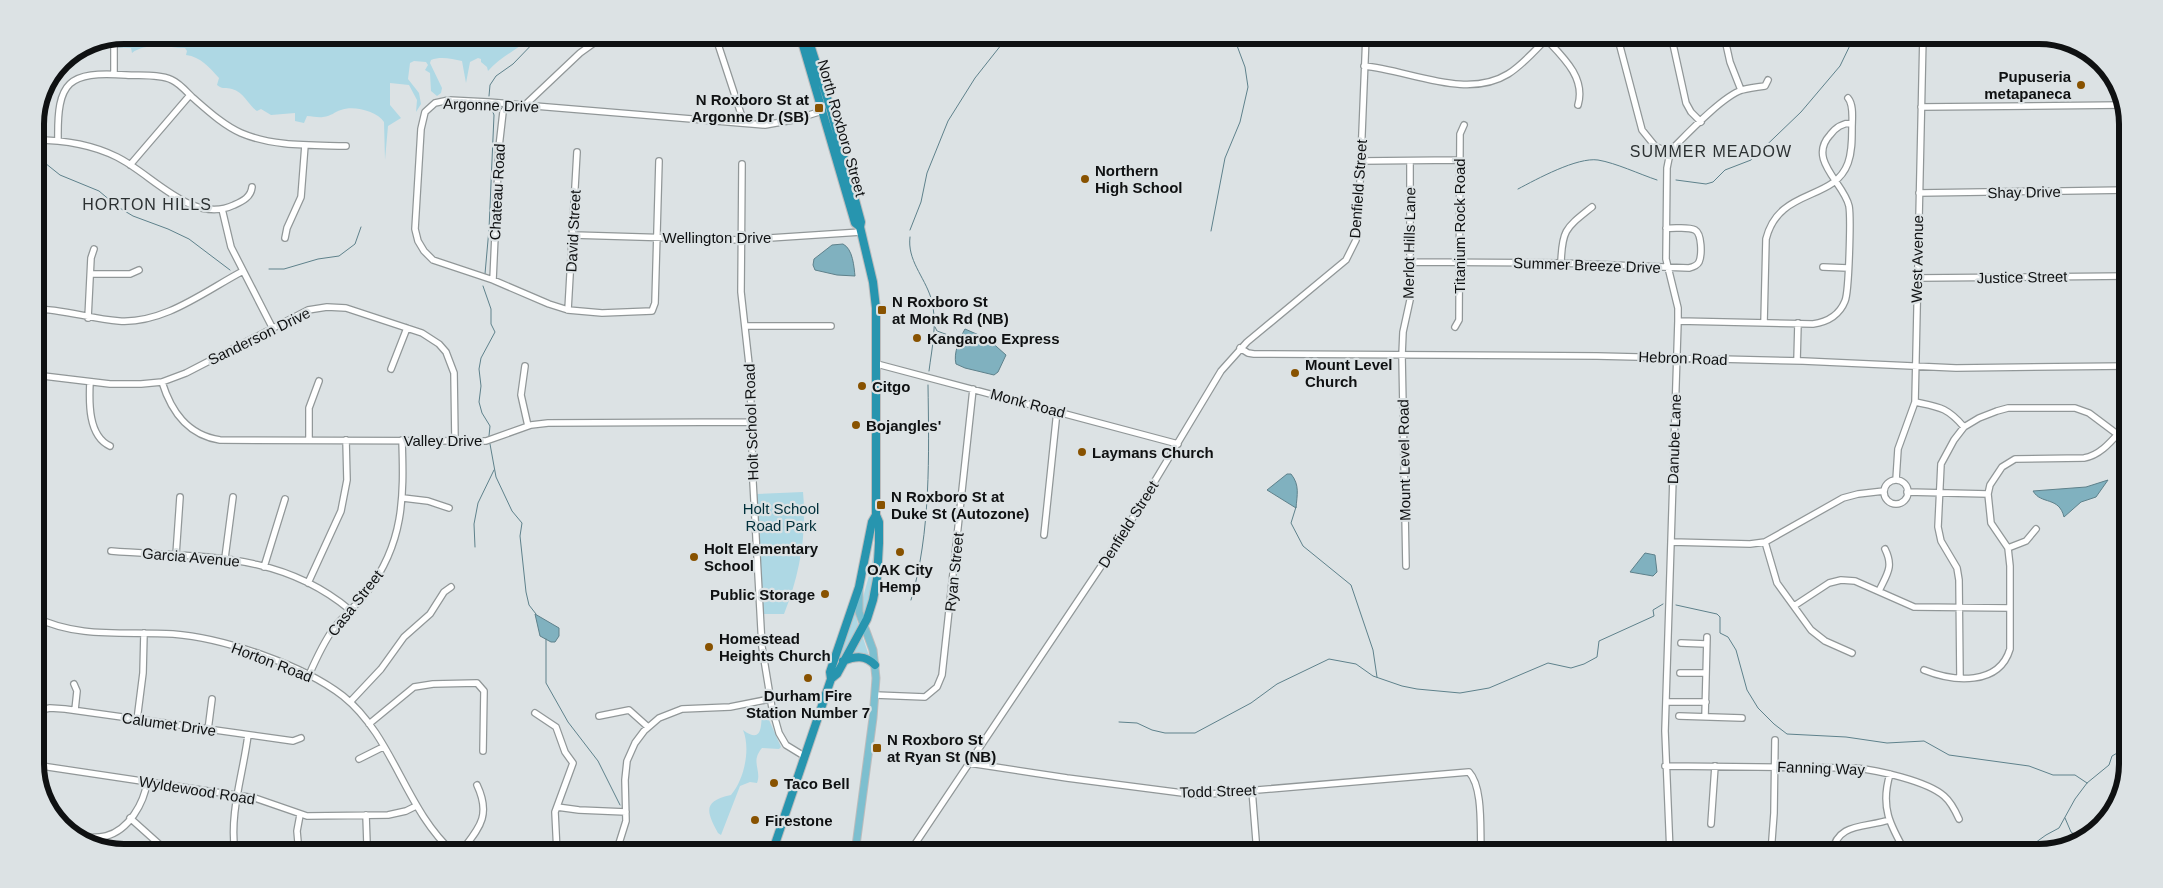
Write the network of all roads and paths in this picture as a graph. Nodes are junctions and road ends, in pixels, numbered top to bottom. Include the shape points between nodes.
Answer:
1 (592, 44) edge
2 (718, 44) edge
3 (803, 44) edge
4 (810, 44) edge
5 (1365, 44) edge
6 (1541, 44) edge
7 (1553, 44) edge
8 (1619, 44) edge
9 (1673, 44) edge
10 (1727, 44) edge
11 (1923, 44) edge
12 (114, 47) dead end
13 (1364, 66) junction
14 (114, 74) junction
15 (812, 74) junction
16 (1768, 80) dead end
17 (1741, 90) junction
18 (190, 95) junction
19 (1848, 98) dead end
20 (508, 104) junction
21 (525, 105) junction
22 (1578, 105) dead end
23 (2117, 105) edge
24 (830, 107) junction
25 (1921, 107) junction
26 (822, 111) junction
27 (744, 122) junction
28 (1701, 122) junction
29 (1852, 123) junction
30 (1464, 125) dead end
31 (44, 140) edge
32 (58, 140) junction
33 (305, 145) junction
34 (346, 146) dead end
35 (840, 146) junction
36 (578, 152) dead end
37 (1670, 153) junction
38 (1459, 160) junction
39 (659, 161) dead end
40 (1361, 161) junction
41 (1410, 161) junction
42 (742, 164) dead end
43 (130, 165) junction
44 (1835, 180) junction
45 (252, 187) dead end
46 (2119, 190) edge
47 (1919, 193) junction
48 (1592, 207) dead end
49 (222, 209) junction
50 (1666, 228) junction
51 (860, 229) junction
52 (573, 235) junction
53 (285, 238) dead end
54 (657, 238) junction
55 (740, 240) junction
56 (94, 250) dead end
57 (1411, 262) junction
58 (1459, 262) junction
59 (1561, 263) junction
60 (1823, 267) dead end
61 (1667, 268) junction
62 (1848, 268) junction
63 (139, 270) dead end
64 (243, 271) junction
65 (91, 274) junction
66 (2119, 276) edge
67 (1917, 278) junction
68 (492, 280) junction
69 (44, 309) edge
70 (568, 310) junction
71 (88, 318) junction
72 (1678, 321) junction
73 (1764, 323) junction
74 (1798, 323) junction
75 (744, 326) junction
76 (830, 326) dead end
77 (272, 327) junction
78 (1455, 327) dead end
79 (407, 328) junction
80 (1240, 348) junction
81 (1402, 355) junction
82 (1677, 358) junction
83 (1797, 361) junction
84 (877, 364) junction
85 (525, 366) dead end
86 (2119, 366) edge
87 (1916, 367) junction
88 (392, 369) dead end
89 (44, 376) edge
90 (90, 382) junction
91 (162, 382) junction
92 (319, 382) dead end
93 (973, 389) junction
94 (1914, 402) junction
95 (1057, 411) junction
96 (752, 422) junction
97 (528, 426) junction
98 (1964, 427) junction
99 (2117, 434) joint
100 (309, 440) junction
101 (346, 440) junction
102 (402, 440) junction
103 (455, 440) junction
104 (1178, 444) junction
105 (110, 446) dead end
106 (1896, 480) junction
107 (1884, 491) junction
108 (1907, 492) junction
109 (1938, 493) junction
110 (1988, 494) junction
111 (180, 497) dead end
112 (232, 497) dead end
113 (403, 498) junction
114 (285, 499) dead end
115 (449, 508) dead end
116 (876, 515) junction
117 (2036, 529) dead end
118 (1044, 535) dead end
119 (1671, 542) junction
120 (1765, 542) junction
121 (2008, 548) junction
122 (1885, 549) dead end
123 (111, 551) dead end
124 (176, 555) junction
125 (224, 558) junction
126 (1406, 566) dead end
127 (264, 567) junction
128 (308, 583) junction
129 (451, 587) dead end
130 (859, 587) junction
131 (1879, 592) junction
132 (1794, 606) junction
133 (1960, 608) junction
134 (2010, 608) junction
135 (350, 610) junction
136 (44, 621) edge
137 (864, 625) junction
138 (144, 633) junction
139 (1681, 643) dead end
140 (1852, 653) dead end
141 (843, 661) junction
142 (875, 665) junction
143 (1924, 670) dead end
144 (1680, 672) dead end
145 (1706, 673) junction
146 (309, 675) junction
147 (1960, 678) junction
148 (831, 679) junction
149 (74, 684) dead end
150 (875, 696) junction
151 (212, 699) dead end
152 (770, 699) junction
153 (350, 702) junction
154 (1666, 702) junction
155 (1706, 702) junction
156 (44, 709) edge
157 (75, 710) junction
158 (535, 713) dead end
159 (599, 716) dead end
160 (1678, 716) dead end
161 (1705, 717) junction
162 (1742, 718) dead end
163 (137, 720) junction
164 (369, 724) junction
165 (648, 727) junction
166 (208, 730) junction
167 (248, 735) junction
168 (301, 738) dead end
169 (1775, 740) dead end
170 (382, 746) junction
171 (483, 751) dead end
172 (804, 756) junction
173 (359, 759) dead end
174 (969, 763) junction
175 (44, 766) edge
176 (1665, 766) junction
177 (1715, 766) junction
178 (1775, 766) junction
179 (1890, 774) junction
180 (147, 782) junction
181 (477, 785) dead end
182 (1252, 790) junction
183 (237, 794) junction
184 (416, 806) junction
185 (557, 807) junction
186 (626, 812) junction
187 (300, 815) junction
188 (366, 815) junction
189 (130, 818) junction
190 (1959, 818) dead end
191 (1889, 820) junction
192 (1711, 824) dead end
193 (90, 837) edge
194 (159, 844) edge
195 (234, 844) edge
196 (298, 844) edge
197 (367, 844) dead end
198 (445, 844) edge
199 (468, 844) edge
200 (557, 844) edge
201 (619, 844) edge
202 (775, 844) edge
203 (856, 844) edge
204 (915, 844) edge
205 (1256, 844) edge
206 (1481, 844) edge
207 (1669, 844) edge
208 (1771, 844) edge
209 (1835, 844) edge
210 (1901, 844) edge

1 - 21 street
2 - 27 street
3 - 15 highway, North Roxboro Street
4 - 24 highway, North Roxboro Street
5 - 13 street, Denfield Street
6 - 13 street via 1514,70 1496,80 1479,84 1460,85
7 - 22 street via 1574,73 1580,92
8 - 37 street via 1642,130 1655,146
9 - 28 street via 1686,103
10 - 17 street
11 - 25 street, West Avenue
12 - 14 street
13 - 40 street, Denfield Street
14 - 18 street via 164,77 174,80
14 - 32 street via 89,74 78,78 64,91 58,110
15 - 24 highway via 824,104
15 - 26 highway, North Roxboro Street
16 - 17 street via 1765,86
17 - 28 street
18 - 33 street via 206,110 240,132 274,143
18 - 43 street
19 - 29 street
20 - 21 street, Argonne Drive
20 - 68 street, Chateau Road via 503,112 499,147
20 - 68 street, Argonne Drive via 437,102 425,112 421,129 418,241 433,260
21 - 27 street, Argonne Drive
23 - 25 street
24 - 35 highway, North Roxboro Street
25 - 47 street, West Avenue
26 - 27 street, Argonne Drive via 777,124
26 - 35 highway via 827,113 836,144
26 - 51 highway, North Roxboro Street via 855,223
28 - 37 street
29 - 44 street via 1849,162
29 - 44 street via 1840,125 1824,146 1826,168
30 - 38 street, Titanium Rock Road via 1460,134
31 - 32 street
32 - 43 street via 108,153
33 - 34 street
33 - 53 street via 301,197
35 - 51 highway, North Roxboro Street via 861,222
36 - 52 street, David Street
37 - 50 street, Danube Lane
38 - 41 street
38 - 58 street, Titanium Rock Road
39 - 54 street
40 - 41 street
40 - 80 street, Denfield Street via 1358,227 1350,254 1332,273
41 - 57 street, Merlot Hills Lane
42 - 55 street, Holt School Road
43 - 49 street via 189,205
44 - 62 street via 1844,191 1849,208
44 - 73 street via 1831,185 1795,200 1781,210 1771,225 1766,239
45 - 49 street via 241,202
46 - 47 street, Shay Drive
47 - 67 street, West Avenue
48 - 59 street via 1567,227 1562,240
49 - 64 street via 227,237
50 - 61 street, Danube Lane
50 - 61 street, Summer Breeze Drive via 1693,229 1700,238 1697,264 1689,268
51 - 55 street, Wellington Drive
51 - 84 highway, North Roxboro Street via 876,299
52 - 54 street, Wellington Drive
52 - 70 street, David Street
54 - 55 street, Wellington Drive
54 - 70 street, Argonne Drive via 656,303 652,310 602,313
55 - 75 street, Holt School Road
56 - 65 street
57 - 58 street, Summer Breeze Drive
57 - 81 street, Merlot Hills Lane via 1410,300
58 - 59 street, Summer Breeze Drive
58 - 78 street, Titanium Rock Road via 1459,320
59 - 61 street, Summer Breeze Drive
60 - 62 street
61 - 72 street, Danube Lane via 1678,308
62 - 74 street via 1845,301 1837,313 1824,322
63 - 65 street via 130,274
64 - 71 street via 168,312 150,318 125,321
64 - 77 street
65 - 71 street
66 - 67 street, Justice Street
67 - 87 street, West Avenue
68 - 70 street, Argonne Drive
69 - 71 street
72 - 73 street
72 - 82 street, Danube Lane
73 - 74 street
74 - 83 street
75 - 76 street
75 - 96 street, Holt School Road
77 - 79 street, Sanderson Drive via 308,310 339,307
77 - 91 street, Sanderson Drive via 186,373
79 - 88 street
79 - 103 street, Sanderson Drive via 434,340 448,357 454,379
80 - 81 street, Hebron Road via 1254,354
80 - 104 street, Denfield Street via 1221,370
81 - 82 street, Hebron Road
81 - 126 street, Mount Level Road
82 - 83 street, Hebron Road
82 - 119 street, Danube Lane
83 - 87 street, Hebron Road
84 - 93 street, Monk Road
84 - 116 highway, North Roxboro Street
85 - 97 street via 521,395
86 - 87 street, Hebron Road
87 - 94 street, West Avenue
89 - 90 street, Sanderson Drive
90 - 91 street, Sanderson Drive via 125,385
90 - 105 street via 94,428
91 - 100 street, Valley Drive via 175,414 203,435 220,440
92 - 100 street via 309,408
93 - 95 street, Monk Road
93 - 150 street, Ryan Street via 942,675 937,687 925,698
94 - 98 street via 1944,408
94 - 106 street, West Avenue via 1898,449
95 - 104 street, Monk Road
95 - 118 street
96 - 97 street, Valley Drive via 548,423
96 - 152 street, Holt School Road via 761,635
97 - 103 street, Valley Drive via 493,439
98 - 99 street via 2008,408 2075,408 2089,413
98 - 109 street via 1940,464
99 - 110 street via 2101,451 2088,457 2020,458 2011,461 1998,471
100 - 101 street, Valley Drive
101 - 102 street, Valley Drive
101 - 128 street via 344,503
102 - 103 street, Valley Drive
102 - 113 street, Casa Street
104 - 174 street, Denfield Street via 1113,549
106 - 107 street via 1886,484
106 - 108 street via 1904,483
107 - 108 street via 1889,501 1896,503 1904,500
107 - 120 street via 1843,498
108 - 109 street
109 - 110 street
109 - 133 street via 1939,533 1956,568
110 - 121 street via 1991,523
111 - 124 street
112 - 125 street
113 - 115 street
113 - 135 street, Casa Street via 397,534 386,564
114 - 127 street
116 - 130 highway, North Roxboro Street
116 - 137 highway, North Roxboro Street via 879,522 877,579
117 - 121 street via 2026,541
119 - 120 street
119 - 154 street, Danube Lane
120 - 132 street via 1778,583
121 - 134 street
122 - 131 street via 1890,567
123 - 124 street, Garcia Avenue
124 - 125 street, Garcia Avenue
125 - 127 street, Garcia Avenue
127 - 128 street, Garcia Avenue
128 - 135 street, Garcia Avenue
129 - 153 street
130 - 137 main road, North Roxboro Street via 859,612
130 - 148 highway via 830,672
131 - 132 street via 1855,581 1841,580 1829,583
131 - 133 street via 1914,607
132 - 140 street via 1818,637
133 - 134 street
133 - 147 street
134 - 147 street via 2010,648 2003,665 1986,676
135 - 146 street, Casa Street via 326,640
136 - 138 street, Horton Road via 73,630
137 - 141 highway
137 - 142 main road, North Roxboro Street
138 - 146 street, Horton Road via 211,640
138 - 163 street
139 - 145 street via 1706,640
141 - 142 highway via 861,656
141 - 148 highway
142 - 150 main road, North Roxboro Street
143 - 147 street
144 - 145 street
145 - 155 street
146 - 153 street, Horton Road
148 - 172 highway
149 - 157 street via 77,692
150 - 203 main road, North Roxboro Street
151 - 166 street
152 - 165 street via 730,707 682,709 659,718
152 - 172 street, Holt School Road via 784,742 791,750
153 - 164 street, Horton Road
154 - 155 street
154 - 176 street, Danube Lane
155 - 161 street
156 - 157 street, Calumet Drive
157 - 163 street, Calumet Drive
158 - 185 street via 556,727 572,763
159 - 165 street via 629,710
160 - 161 street
161 - 162 street
163 - 166 street, Calumet Drive
164 - 170 street, Horton Road
164 - 171 street via 414,687 477,683 484,691
165 - 186 street via 635,743 627,761
166 - 167 street, Calumet Drive
167 - 168 street, Calumet Drive via 293,741
167 - 183 street
169 - 178 street
170 - 173 street
170 - 184 street, Horton Road
172 - 202 highway
174 - 182 street, Todd Street via 1190,794
174 - 204 street, Denfield Street
175 - 180 street, Wyldewood Road
176 - 177 street, Fanning Way
176 - 207 street, Danube Lane
177 - 178 street, Fanning Way
177 - 192 street
178 - 179 street, Fanning Way via 1855,768
178 - 208 street
179 - 190 street, Fanning Way via 1938,792 1950,802
179 - 191 street via 1886,793
180 - 183 street, Wyldewood Road
180 - 189 street via 142,803
181 - 199 street via 483,801 482,821
182 - 205 street
182 - 206 street, Todd Street via 1469,772 1477,788
183 - 187 street, Wyldewood Road
183 - 195 street via 232,830
184 - 188 street, Wyldewood Road via 399,813
184 - 198 street, Horton Road
185 - 186 street
185 - 200 street
186 - 201 street
187 - 188 street, Wyldewood Road
187 - 196 street
188 - 197 street
189 - 193 street via 118,830
189 - 194 street
191 - 209 street via 1843,832
191 - 210 street

